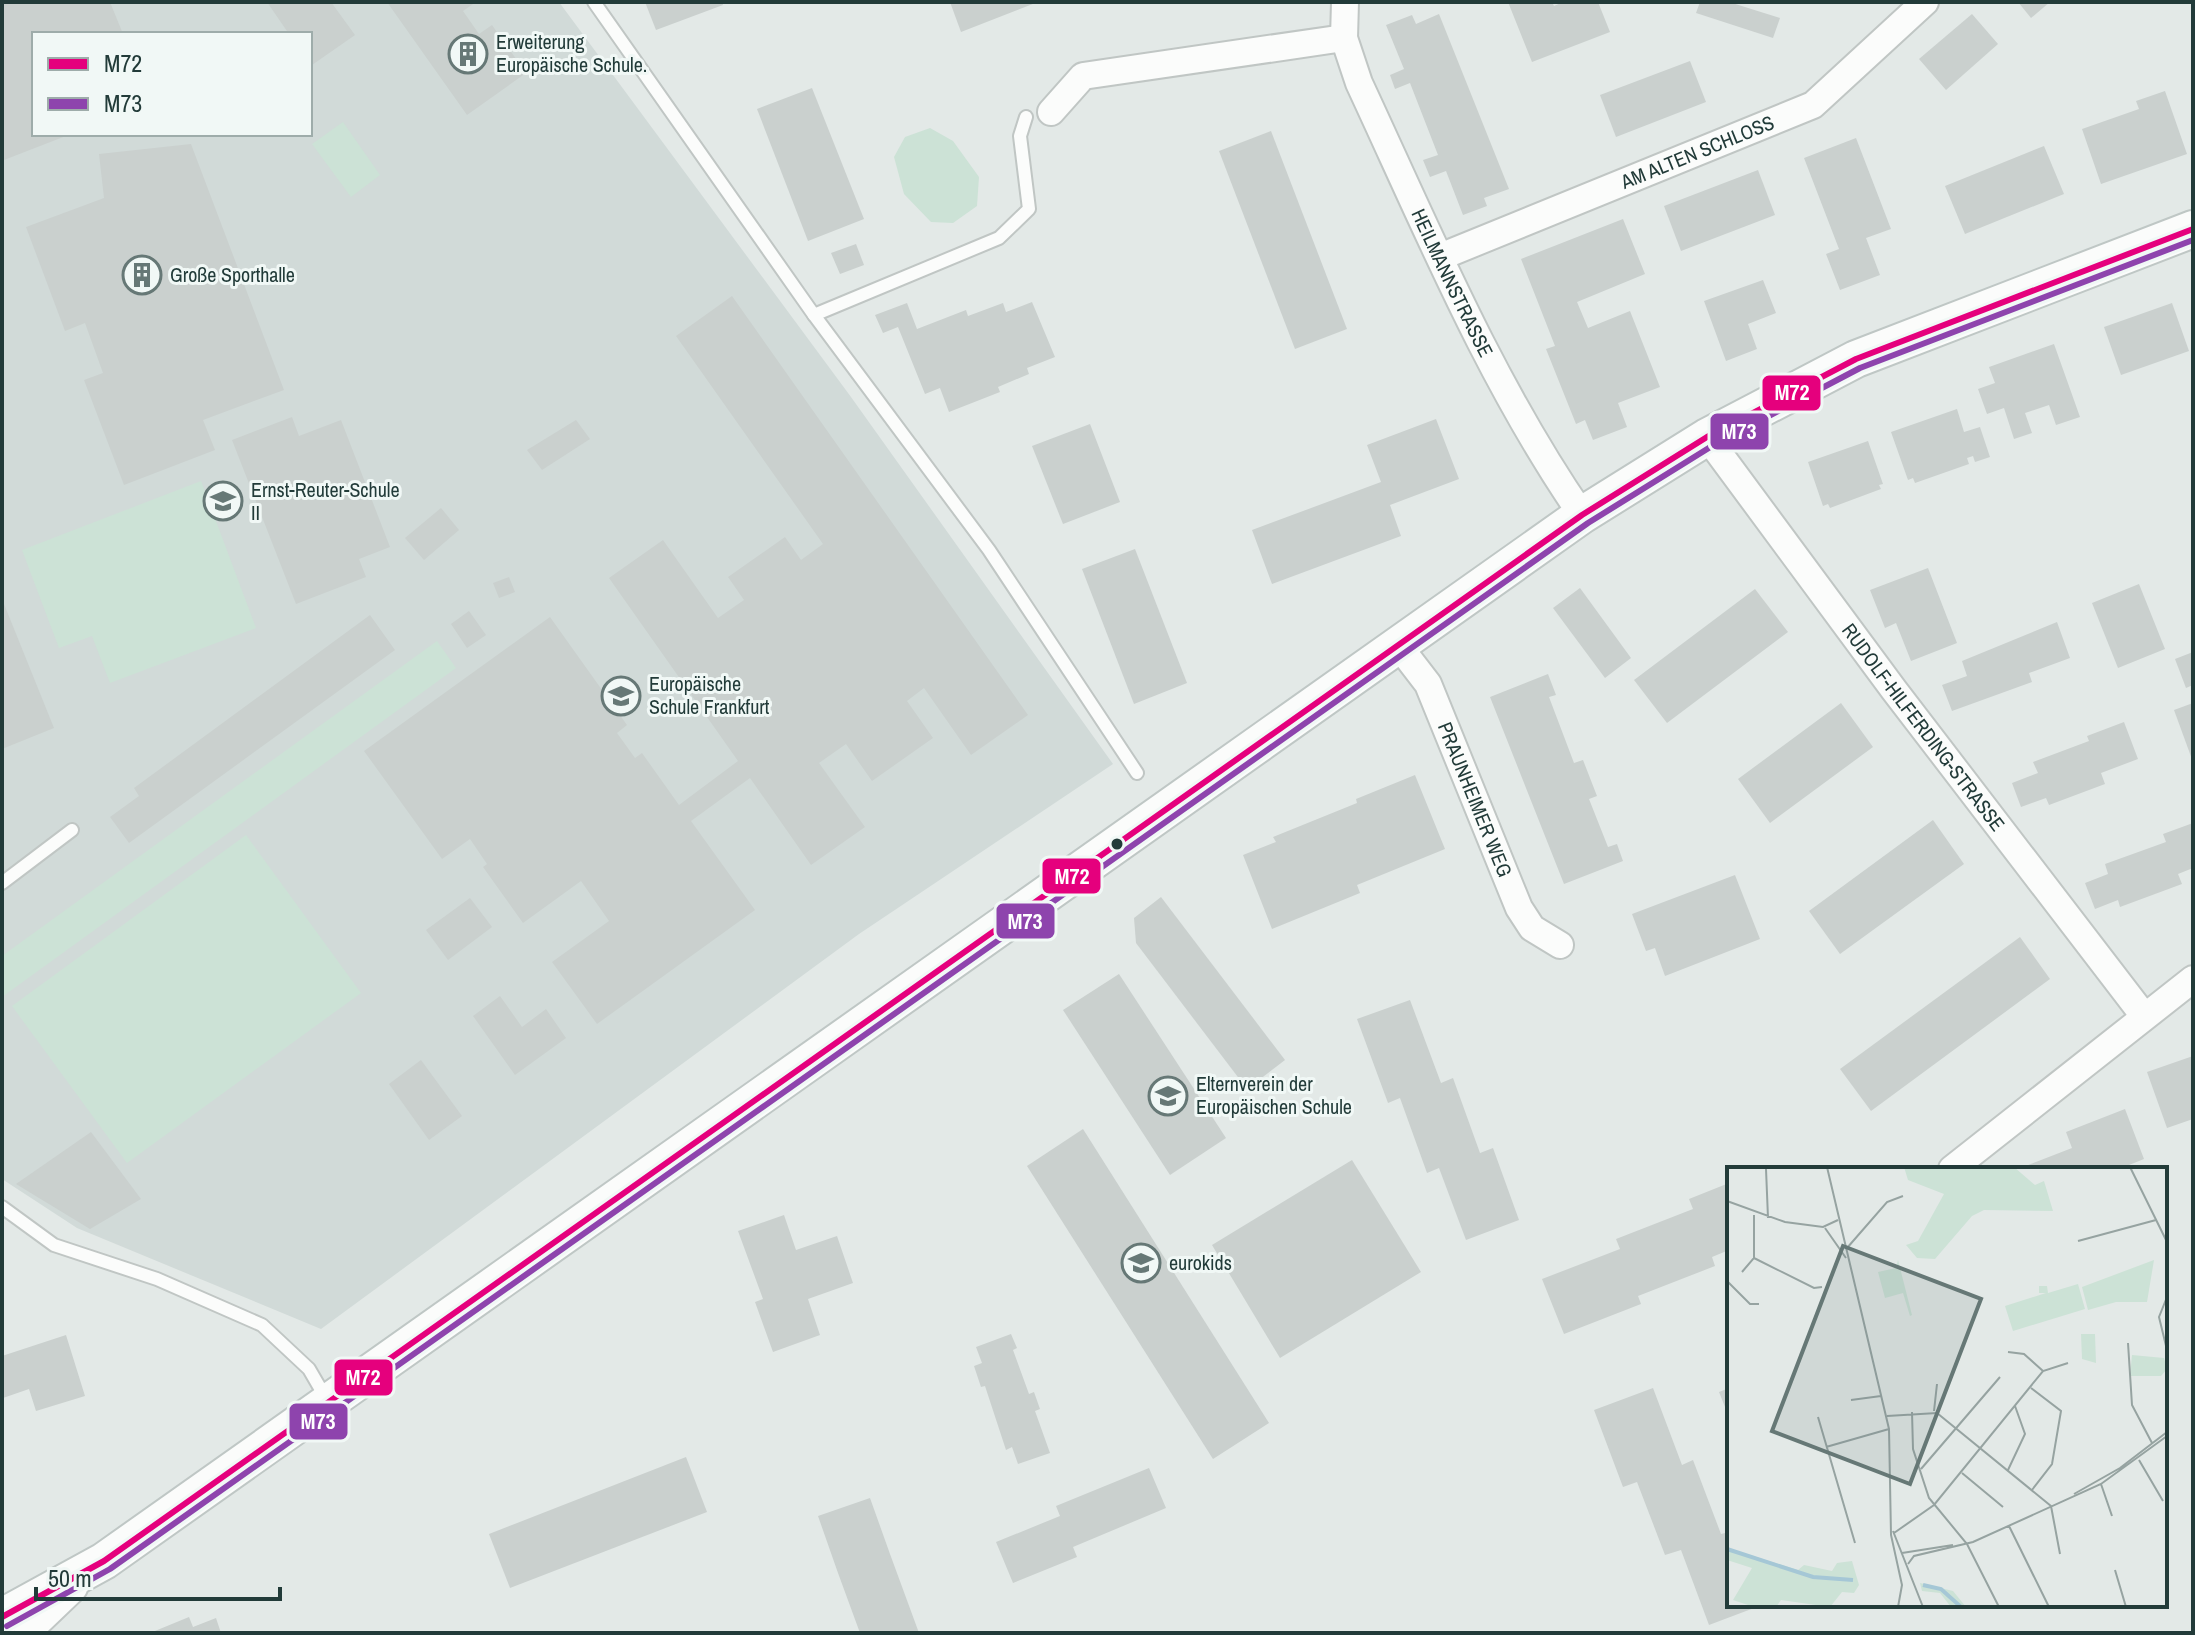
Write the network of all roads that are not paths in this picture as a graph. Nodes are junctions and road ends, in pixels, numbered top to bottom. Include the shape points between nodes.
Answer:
1 (594, 2) edge
2 (1345, 2) edge
3 (1925, 2) edge
4 (1344, 38) junction
5 (1038, 114) joint
6 (2193, 229) edge
7 (1440, 257) junction
8 (814, 315) junction
9 (1707, 437) junction
10 (1582, 515) junction
11 (1398, 645) junction
12 (1137, 773) dead end
13 (72, 830) dead end
14 (2, 883) edge
15 (1560, 945) dead end
16 (2193, 979) edge
17 (2144, 1016) junction
18 (1955, 1167) edge
19 (2, 1207) edge
20 (329, 1402) junction
21 (12, 1613) edge

1 - 8 lane
2 - 4 street, HEILMANNSTRASSE
3 - 7 street, AM ALTEN SCHLOSS via 1813,105
4 - 5 street via 1083,76
4 - 7 street, HEILMANNSTRASSE via 1359,83
5 - 8 lane via 1020,136 1029,209 999,238
6 - 9 main road via 1856,359
7 - 10 street, HEILMANNSTRASSE via 1494,368
8 - 12 lane via 989,550
9 - 10 main road
9 - 17 street, RUDOLF-HILFERDING-STRASSE
10 - 11 main road
11 - 15 street, PRAUNHEIMER WEG via 1428,684 1519,908 1532,928
11 - 20 main road
13 - 14 lane
16 - 17 street
17 - 18 street
19 - 20 lane via 54,1245 157,1279 262,1325 309,1369
20 - 21 main road via 104,1561

